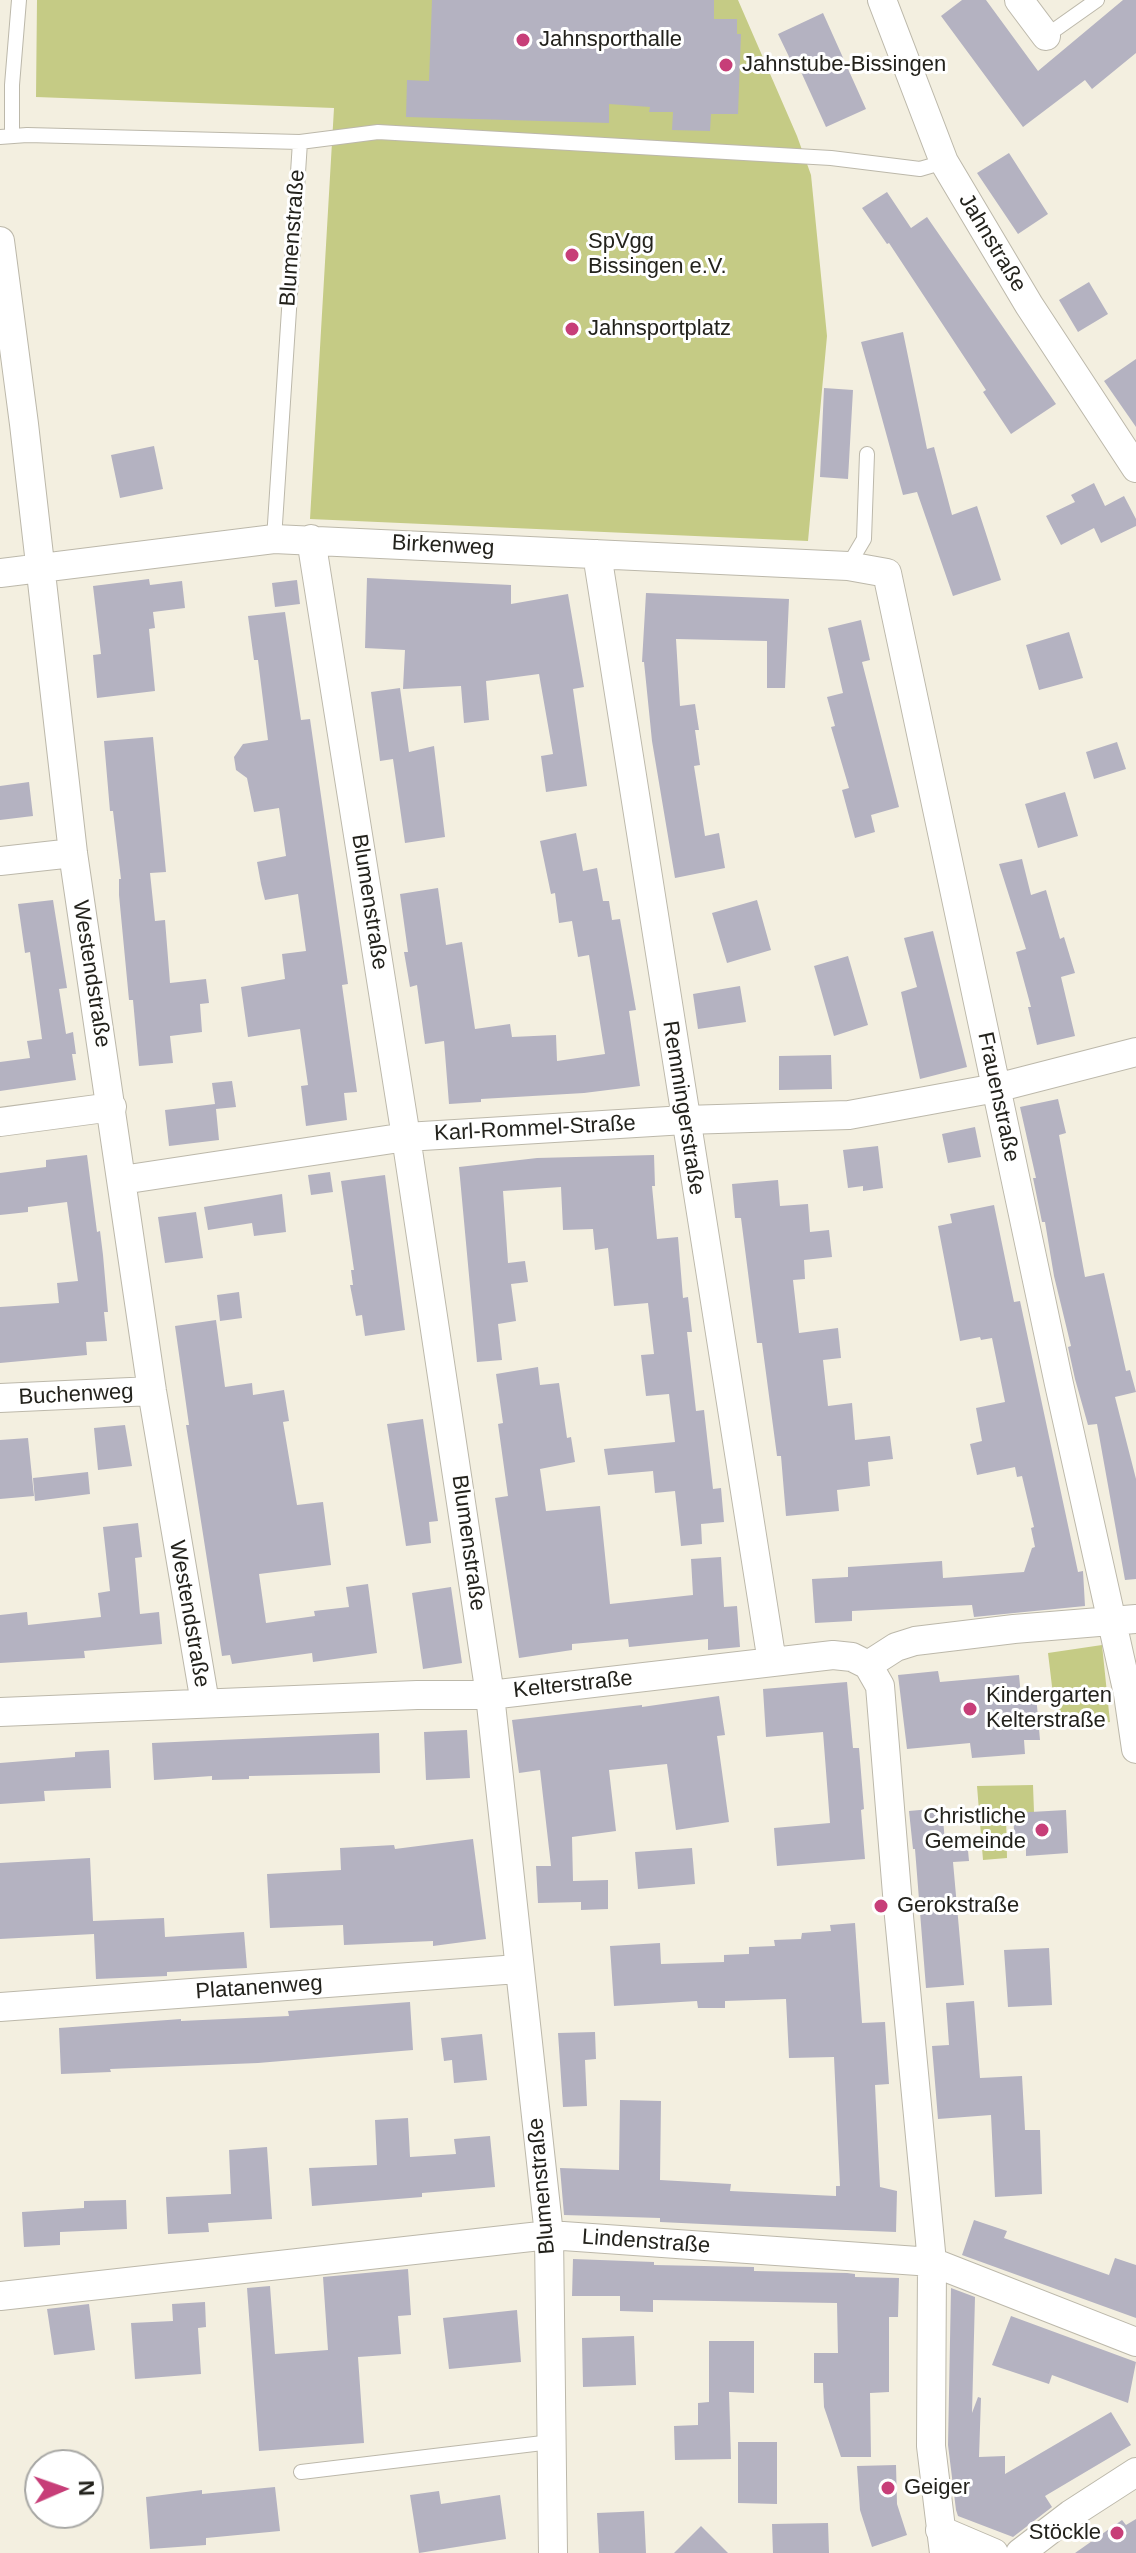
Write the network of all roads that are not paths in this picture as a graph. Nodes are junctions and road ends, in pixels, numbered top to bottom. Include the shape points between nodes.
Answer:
1 (19, 0) edge
2 (882, 0) edge
3 (1019, 0) edge
4 (1097, 0) edge
5 (1046, 36) joint
6 (6, 137) edge
7 (300, 142) junction
8 (944, 162) junction
9 (0, 241) edge
10 (1132, 453) edge
11 (867, 454) dead end
12 (274, 539) junction
13 (311, 539) junction
14 (597, 554) junction
15 (40, 566) junction
16 (848, 566) junction
17 (0, 573) edge
18 (887, 573) joint
19 (73, 853) junction
20 (0, 861) edge
21 (1136, 1052) edge
22 (996, 1088) junction
23 (112, 1107) junction
24 (685, 1120) junction
25 (0, 1122) edge
26 (406, 1137) junction
27 (122, 1180) junction
28 (152, 1391) junction
29 (0, 1398) edge
30 (1124, 1619) edge
31 (772, 1662) junction
32 (868, 1665) junction
33 (490, 1695) junction
34 (205, 1703) junction
35 (0, 1712) edge
36 (1136, 1749) edge
37 (518, 1969) junction
38 (0, 2007) edge
39 (549, 2235) junction
40 (932, 2262) junction
41 (0, 2296) edge
42 (1136, 2342) edge
43 (551, 2442) junction
44 (301, 2472) dead end
45 (1136, 2472) edge
46 (942, 2542) edge
47 (553, 2553) edge
48 (994, 2553) edge
49 (1020, 2553) edge

1 - 6 lane
2 - 8 street, Jahnstraße
3 - 5 street
4 - 5 lane
6 - 7 lane, Blumenstraße
7 - 8 lane via 378,132 831,158 920,169
7 - 12 lane, Blumenstraße
8 - 10 street, Jahnstraße via 1029,305
9 - 15 street, Westendstraße
11 - 16 lane via 864,539
12 - 13 street, Birkenweg
12 - 15 street, Birkenweg
13 - 14 street, Birkenweg
13 - 26 street, Blumenstraße
14 - 16 street, Birkenweg
14 - 24 street, Remmingerstraße
15 - 17 street, Birkenweg
15 - 19 street, Westendstraße
16 - 18 street, Birkenweg
18 - 22 street, Frauenstraße
19 - 20 street
19 - 23 street, Westendstraße
21 - 22 street, Karl-Rommel-Straße
22 - 24 street, Karl-Rommel-Straße via 849,1115
22 - 30 street, Frauenstraße
23 - 25 street
23 - 27 street, Westendstraße
24 - 26 street, Karl-Rommel-Straße
24 - 31 street, Remmingerstraße
26 - 27 street, Karl-Rommel-Straße
26 - 33 street, Blumenstraße
27 - 28 street, Westendstraße
28 - 29 street, Buchenweg
28 - 34 street, Westendstraße
30 - 32 street via 915,1641
30 - 36 street, Frauenstraße
31 - 32 street, Kelterstraße via 833,1655
31 - 33 street, Kelterstraße
32 - 40 street via 880,1686
33 - 34 street, Kelterstraße
33 - 37 street, Blumenstraße
34 - 35 street, Kelterstraße
37 - 38 street, Platanenweg
37 - 39 street, Blumenstraße
39 - 40 street, Lindenstraße
39 - 41 street, Lindenstraße
39 - 43 street, Blumenstraße
40 - 42 street, Lindenstraße
40 - 46 street via 931,2446
43 - 44 lane
43 - 47 street, Blumenstraße
45 - 49 street
46 - 48 street

